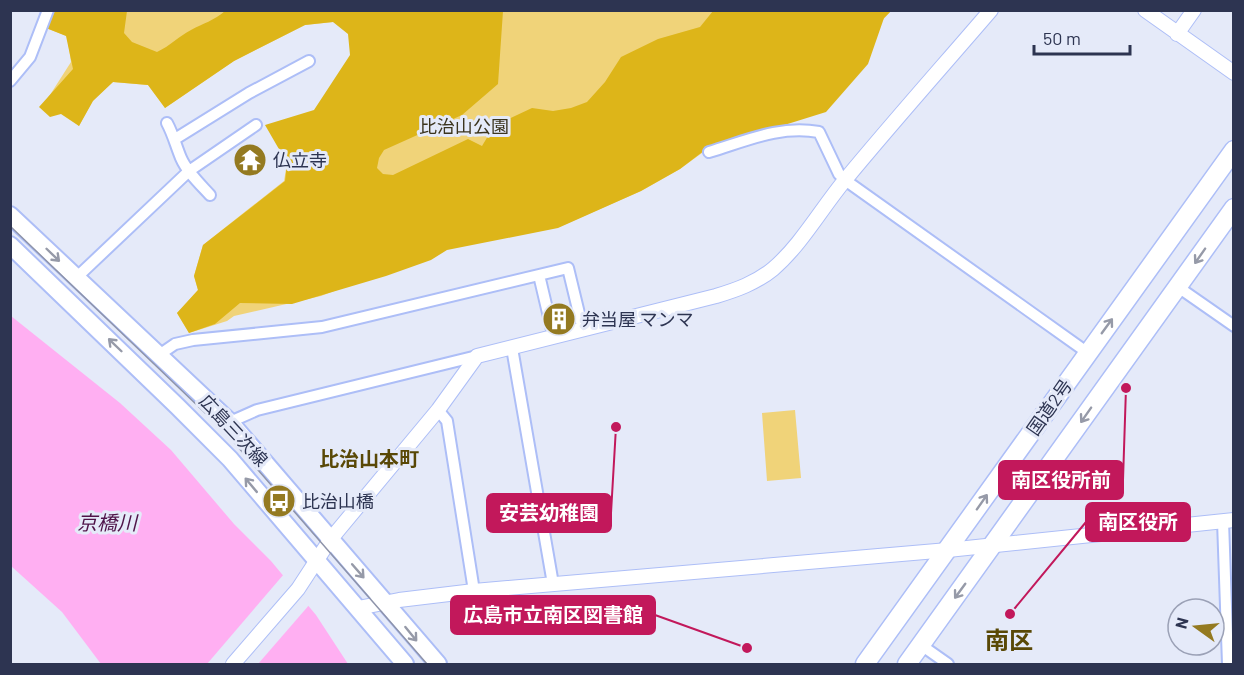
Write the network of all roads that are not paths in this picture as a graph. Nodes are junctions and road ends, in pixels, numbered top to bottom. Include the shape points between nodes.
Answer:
1 (48, 10) edge
2 (991, 10) edge
3 (1145, 10) edge
4 (1194, 10) edge
5 (1177, 34) junction
6 (309, 61) dead end
7 (1233, 73) edge
8 (10, 81) edge
9 (167, 123) dead end
10 (256, 125) dead end
11 (175, 139) junction
12 (1233, 150) edge
13 (709, 152) dead end
14 (189, 171) junction
15 (845, 180) junction
16 (210, 195) dead end
17 (1233, 208) edge
18 (10, 214) edge
19 (10, 245) edge
20 (539, 275) junction
21 (76, 278) junction
22 (1178, 287) junction
23 (1233, 326) edge
24 (552, 330) dead end
25 (583, 330) junction
26 (512, 348) junction
27 (1088, 353) junction
28 (159, 355) junction
29 (477, 356) junction
30 (438, 410) junction
31 (230, 422) junction
32 (1228, 521) edge
33 (330, 540) junction
34 (994, 544) junction
35 (948, 549) junction
36 (316, 562) junction
37 (553, 584) junction
38 (474, 591) junction
39 (386, 603) junction
40 (358, 608) junction
41 (921, 645) junction
42 (233, 664) edge
43 (405, 664) edge
44 (438, 664) edge
45 (866, 664) edge
46 (907, 664) edge
47 (948, 664) edge
48 (1228, 664) edge

1 - 8 street via 30,57
2 - 15 street
3 - 5 street
4 - 5 street
5 - 7 street
6 - 11 street
9 - 11 street
10 - 14 street
11 - 14 street
27 -> 12 highway, 国道2号
13 - 15 street via 775,132 798,128 819,132
14 - 16 street
14 - 21 street
15 - 25 street via 787,255 758,280 738,290
15 - 27 street
17 -> 22 highway, 国道2号
18 -> 21 main road, 広島三次線
36 -> 19 main road, 広島三次線 via 222,452
20 - 24 street
20 - 25 street via 568,268
20 - 28 street via 322,327 193,339 175,344
21 - 28 main road, 広島三次線
22 - 23 street
22 -> 34 highway, 国道2号
25 - 26 street
26 - 29 street
26 - 37 street
35 -> 27 highway, 国道2号
28 - 31 main road, 広島三次線
29 - 30 street
29 - 31 street via 257,410
30 - 33 street
30 - 38 street via 447,421
31 - 33 main road, 広島三次線
32 - 34 street
32 - 48 street
33 - 36 street
33 -> 39 main road, 広島三次線
34 - 35 street
34 -> 41 highway, 国道2号
35 - 37 street
35 - 45 highway, 国道2号
36 - 40 main road, 広島三次線
36 - 42 street via 298,589
37 - 38 street
38 - 39 street
39 - 40 street
39 -> 44 main road, 広島三次線
40 - 43 main road, 広島三次線
41 - 46 highway, 国道2号
41 - 47 street

